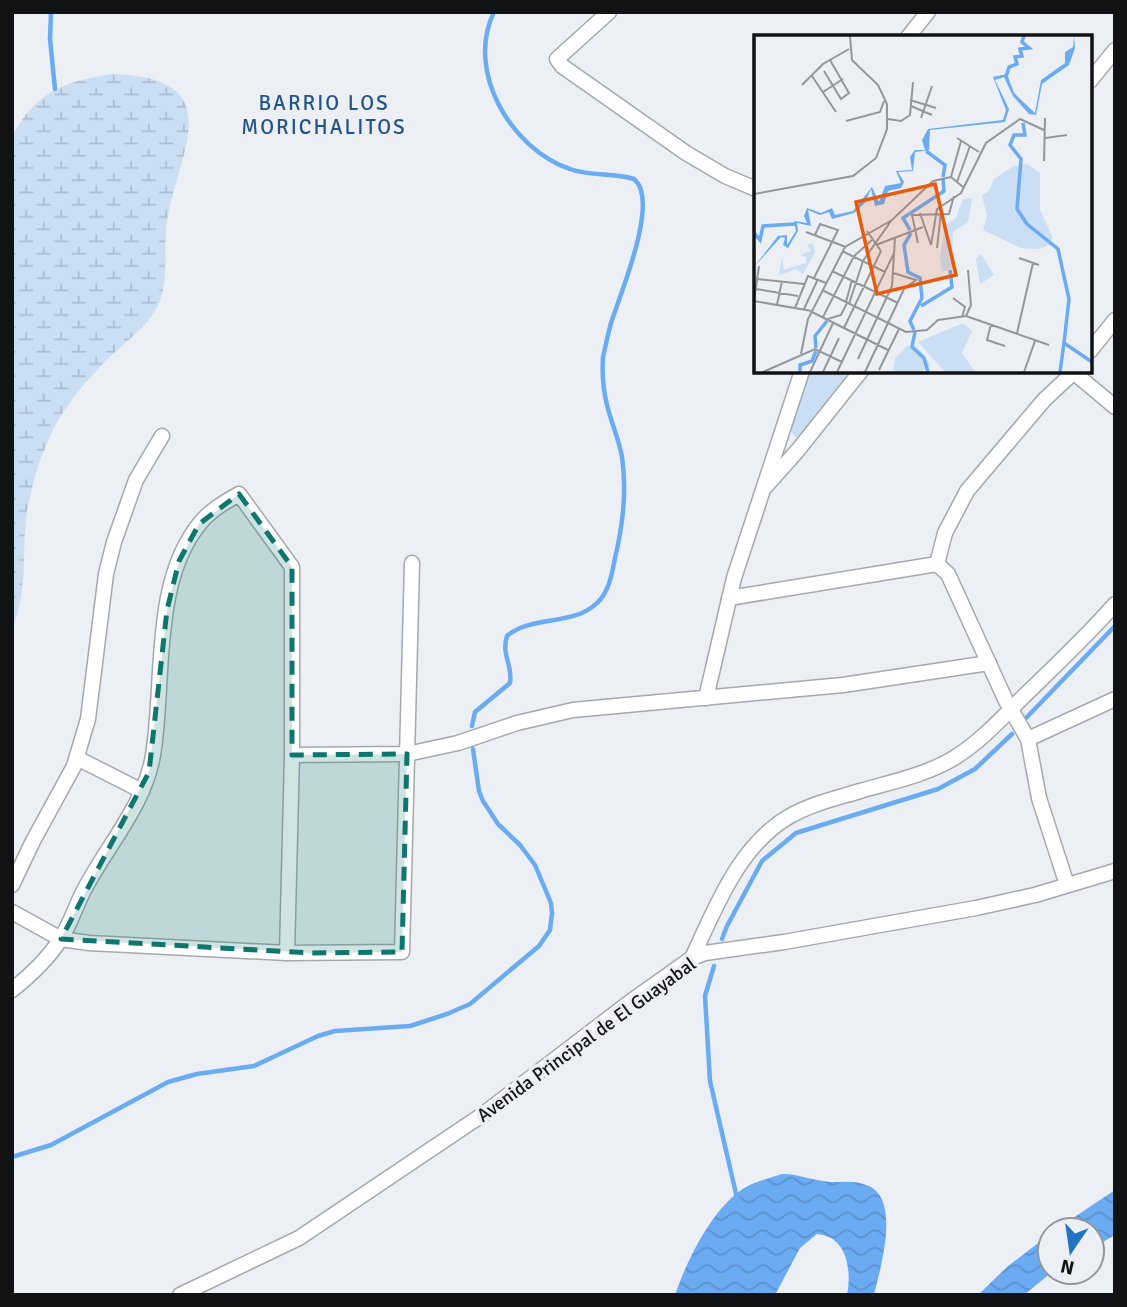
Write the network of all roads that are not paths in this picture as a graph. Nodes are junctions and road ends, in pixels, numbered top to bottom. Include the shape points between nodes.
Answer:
1 (609, 12) edge
2 (928, 12) edge
3 (910, 35) edge
4 (1115, 50) edge
5 (1092, 79) edge
6 (754, 188) edge
7 (1115, 320) edge
8 (1092, 349) edge
9 (801, 373) edge
10 (859, 373) edge
11 (1072, 373) edge
12 (1076, 373) edge
13 (1115, 407) edge
14 (162, 436) dead end
15 (762, 490) junction
16 (412, 563) dead end
17 (937, 564) junction
18 (729, 598) junction
19 (1115, 604) edge
20 (989, 663) junction
21 (706, 698) junction
22 (1115, 699) edge
23 (1011, 709) junction
24 (1028, 739) junction
25 (407, 754) junction
26 (292, 755) junction
27 (77, 758) junction
28 (142, 791) junction
29 (1115, 871) edge
30 (12, 885) edge
31 (1068, 885) junction
32 (12, 912) edge
33 (61, 939) junction
34 (287, 953) junction
35 (692, 958) junction
36 (12, 990) edge
37 (180, 1295) edge

1 - 6 street via 557,59 562,66 686,153
2 - 3 street
4 - 5 street
7 - 8 street
9 - 15 street
10 - 15 street
11 - 17 street via 967,491 945,533
12 - 13 street
14 - 27 street via 136,480 114,542 88,719
15 - 18 street
16 - 25 street
17 - 18 street
17 - 20 street via 948,574
18 - 21 street
19 - 23 street
20 - 21 street via 843,685
20 - 23 street
21 - 25 street via 549,714
22 - 24 street
23 - 24 street
23 - 35 street via 973,745 934,768 817,805 773,827 757,841 730,881
24 - 31 street via 1039,798
25 - 26 street
25 - 34 street via 402,952
26 - 28 street via 292,567 239,494 199,524 172,583 153,755
26 - 34 street
27 - 28 street
27 - 30 street
28 - 33 street
29 - 31 street, Avenida Principal de El Guayabal
31 - 35 street, Avenida Principal de El Guayabal via 976,908
32 - 33 street
33 - 34 street
33 - 36 street via 43,963
35 - 37 street, Avenida Principal de El Guayabal via 482,1115 299,1238

